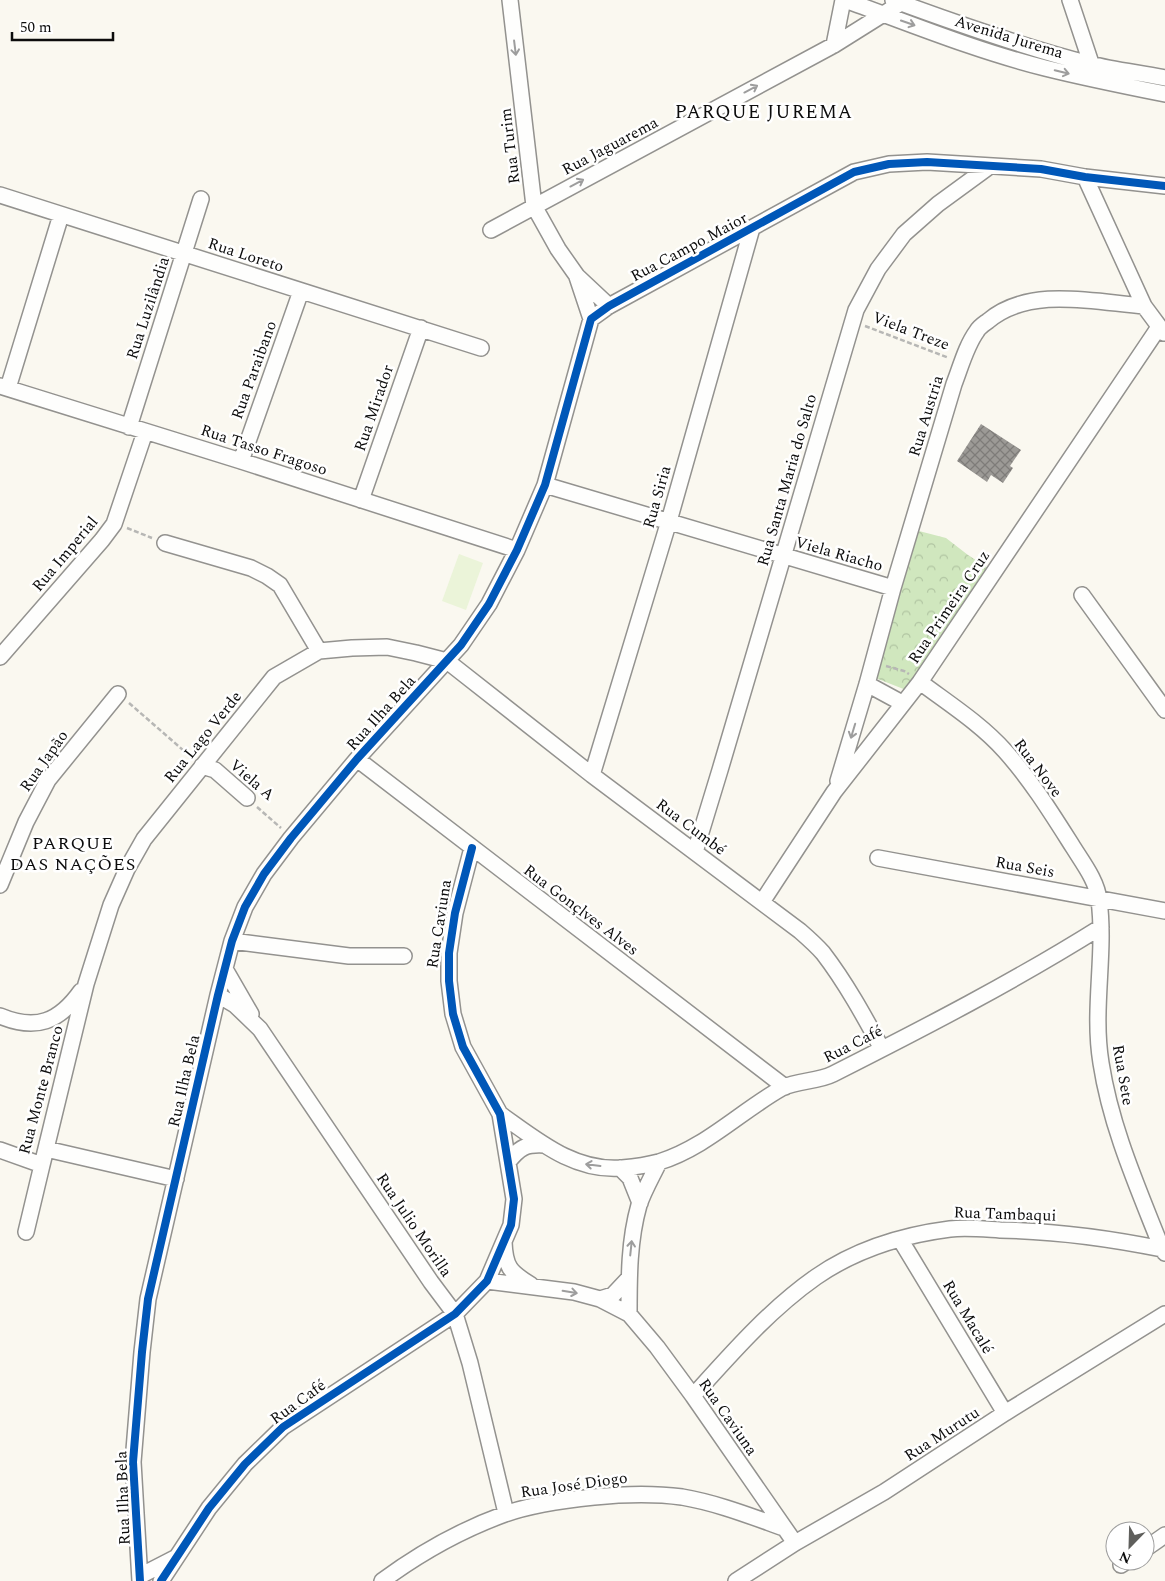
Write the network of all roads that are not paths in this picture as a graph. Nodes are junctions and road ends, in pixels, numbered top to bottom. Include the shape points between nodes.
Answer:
1 (510, 0) edge
2 (844, 0) edge
3 (1070, 0) edge
4 (897, 2) edge
5 (884, 14) junction
6 (834, 45) junction
7 (1092, 64) junction
8 (1165, 78) edge
9 (1096, 80) junction
10 (1165, 94) edge
11 (990, 166) junction
12 (1085, 177) junction
13 (1165, 186) edge
14 (0, 195) edge
15 (201, 199) dead end
16 (534, 206) junction
17 (61, 214) junction
18 (752, 228) junction
19 (491, 230) dead end
20 (184, 254) junction
21 (577, 276) junction
22 (301, 291) junction
23 (609, 306) junction
24 (1144, 306) junction
25 (591, 319) junction
26 (421, 328) junction
27 (1162, 330) edge
28 (481, 348) dead end
29 (4, 387) edge
30 (129, 427) junction
31 (145, 432) junction
32 (241, 461) junction
33 (545, 485) junction
34 (361, 500) junction
35 (669, 521) junction
36 (165, 542) road end
37 (517, 550) junction
38 (782, 556) junction
39 (893, 588) junction
40 (1082, 595) dead end
41 (319, 651) junction
42 (0, 657) edge
43 (447, 661) junction
44 (869, 677) junction
45 (920, 682) junction
46 (118, 694) road end
47 (902, 702) junction
48 (1165, 710) edge
49 (357, 760) junction
50 (202, 766) junction
51 (592, 775) junction
52 (834, 792) junction
53 (247, 798) road end
54 (472, 848) junction
55 (695, 852) junction
56 (878, 858) dead end
57 (0, 885) edge
58 (1099, 898) junction
59 (762, 902) junction
60 (1165, 911) edge
61 (1101, 927) junction
62 (232, 941) junction
63 (404, 956) dead end
64 (224, 969) junction
65 (86, 984) junction
66 (218, 995) junction
67 (0, 1016) edge
68 (260, 1029) junction
69 (882, 1050) junction
70 (785, 1087) junction
71 (500, 1114) junction
72 (544, 1145) junction
73 (46, 1149) junction
74 (0, 1150) edge
75 (508, 1162) junction
76 (659, 1162) junction
77 (42, 1165) junction
78 (620, 1168) junction
79 (176, 1179) junction
80 (640, 1203) junction
81 (26, 1232) dead end
82 (900, 1239) junction
83 (504, 1241) junction
84 (1163, 1251) edge
85 (629, 1278) junction
86 (487, 1281) junction
87 (535, 1287) junction
88 (600, 1299) junction
89 (455, 1314) junction
90 (629, 1314) junction
91 (1165, 1314) edge
92 (693, 1396) junction
93 (1005, 1414) junction
94 (506, 1514) junction
95 (784, 1528) junction
96 (795, 1543) junction
97 (177, 1557) junction
98 (140, 1579) edge
99 (161, 1581) edge
100 (382, 1581) edge
101 (736, 1581) edge

1 -> 16 street, Rua Turim
2 - 5 street, Avenida Jurema
2 - 6 street
3 - 7 street
4 - 5 street, Rua Jaguarema
4 - 7 street, Avenida Jurema via 986,34
5 - 6 street, Rua Jaguarema
5 -> 9 street, Avenida Jurema via 1043,68
16 -> 6 street, Rua Jaguarema
7 - 8 street, Avenida Jurema
7 - 9 street
9 - 10 street, Avenida Jurema
11 - 12 street, Rua Campo Maior via 1041,169
11 - 18 street, Rua Campo Maior via 927,162 889,164 854,172
11 - 38 street, Rua Santa Maria do Salto via 904,234 878,269 856,310
12 - 13 street, Rua Campo Maior
12 - 24 street
14 - 17 street, Rua Loreto
15 - 20 street, Rua Luzilândia
16 - 19 street, Rua Jaguarema
16 - 21 street, Rua Turim
17 - 20 street, Rua Loreto
17 - 29 street
18 - 23 street, Rua Campo Maior
18 - 35 street, Rua Siria
20 - 22 street, Rua Loreto
20 - 30 street, Rua Luzilândia
21 - 23 street, Rua Turim
21 - 25 street, Rua Turim
22 - 26 street, Rua Loreto
22 - 32 street, Rua Paraibano
23 - 25 street, Rua Campo Maior
24 - 27 street
24 - 39 street, Rua Austria via 1075,300 1020,302 1006,308 977,330 954,384
25 - 33 street
26 - 28 street, Rua Loreto
26 - 34 street, Rua Mirador
27 - 45 street, Rua Primeira Cruz
29 - 30 street, Rua Tasso Fragoso
30 - 31 street, Rua Tasso Fragoso
31 - 32 street, Rua Tasso Fragoso
31 - 42 street, Rua Imperial via 114,524
32 - 34 street, Rua Tasso Fragoso
33 - 35 street, Viela Riacho
33 - 37 street
34 - 37 street, Rua Tasso Fragoso
35 - 38 street, Viela Riacho
35 - 51 street, Rua Siria
36 - 41 street via 251,568 280,585
37 - 43 street via 489,604
38 - 39 street, Viela Riacho
38 - 55 street, Rua Santa Maria do Salto
39 - 44 street, Rua Austria
40 - 48 street
41 - 43 street, Rua Lago Verde via 387,647
41 - 50 street, Rua Lago Verde via 274,677
43 - 49 street, Rua Ilha Bela
43 - 51 street, Rua Cumbé
44 - 47 street
44 -> 52 street, Rua Austria
45 - 47 street, Rua Primeira Cruz
45 - 58 street, Rua Nove via 1004,750 1066,836 1092,878
46 - 57 street, Rua Japão via 48,780 26,822
47 - 52 street, Rua Primeira Cruz
49 - 54 street, Rua Gonçlves Alves
49 - 62 street, Rua Ilha Bela via 264,874 245,906
50 - 53 street, Viela A via 215,770
50 - 65 street, Rua Lago Verde via 144,839 127,869 111,905
51 - 55 street, Rua Cumbé
52 - 59 street, Rua Primeira Cruz
54 - 70 street, Rua Gonçlves Alves
54 - 71 street, Rua Caviuna via 455,913 448,981 463,1047
55 - 59 street, Rua Cumbé
56 - 58 street, Rua Seis
58 - 60 street, Rua Seis
58 - 61 street, Rua Sete
59 - 69 street, Rua Cumbé via 821,952 856,1003
61 - 69 street, Rua Café via 1048,960
61 - 84 street, Rua Sete via 1100,1060 1108,1101 1123,1148
62 - 63 street via 349,956
62 - 64 street, Rua Ilha Bela
64 - 66 street, Rua Ilha Bela
64 - 68 street
65 - 67 street via 60,1015 42,1023 26,1024
65 - 73 street, Rua Monte Branco
66 - 68 street, Rua Julio Morilla via 235,1005
66 - 79 street, Rua Ilha Bela
68 - 89 street, Rua Julio Morilla
69 - 70 street, Rua Café via 826,1077
70 - 76 street, Rua Café via 704,1140
71 - 72 street, Rua Caviuna
71 - 75 street, Rua Caviuna
72 - 75 street via 524,1146
78 -> 72 street, Rua Caviuna via 588,1165 566,1158
73 - 77 street, Rua Monte Branco
73 - 79 street
74 - 77 street, Rua Monte Branco
75 - 83 street, Rua Caviuna via 514,1199
76 - 78 street, Rua Caviuna
76 - 80 street
77 - 81 street
78 - 80 street via 630,1178
79 - 98 street, Rua Ilha Bela via 148,1299 142,1352 133,1462
85 -> 80 street via 631,1244
82 - 84 street, Rua Tambaqui via 952,1229 1031,1231 1119,1240
82 - 92 street, Rua Tambaqui via 859,1253 816,1277 778,1307
82 - 93 street, Rua Macalé
83 - 86 street, Rua Caviuna
83 - 87 street, Rua Caviuna via 510,1270
85 - 88 street via 613,1295
85 - 90 street
86 - 87 street
86 - 89 street, Rua Café
87 -> 88 street
88 - 90 street
89 - 94 street, Rua Julio Morilla
89 - 97 street, Rua Café via 283,1427 245,1464 209,1508
90 - 92 street, Rua Caviuna
91 - 93 street, Rua Murutu
92 - 95 street, Rua Caviuna
93 - 96 street, Rua Murutu via 884,1492
94 - 95 street, Rua José Diogo via 538,1505 631,1493 681,1497 731,1509
94 - 100 street, Rua José Diogo via 452,1536
95 - 96 street, Rua Caviuna
96 - 101 street, Rua Murutu
97 - 98 street, Rua Café
97 - 99 street, Rua Café

